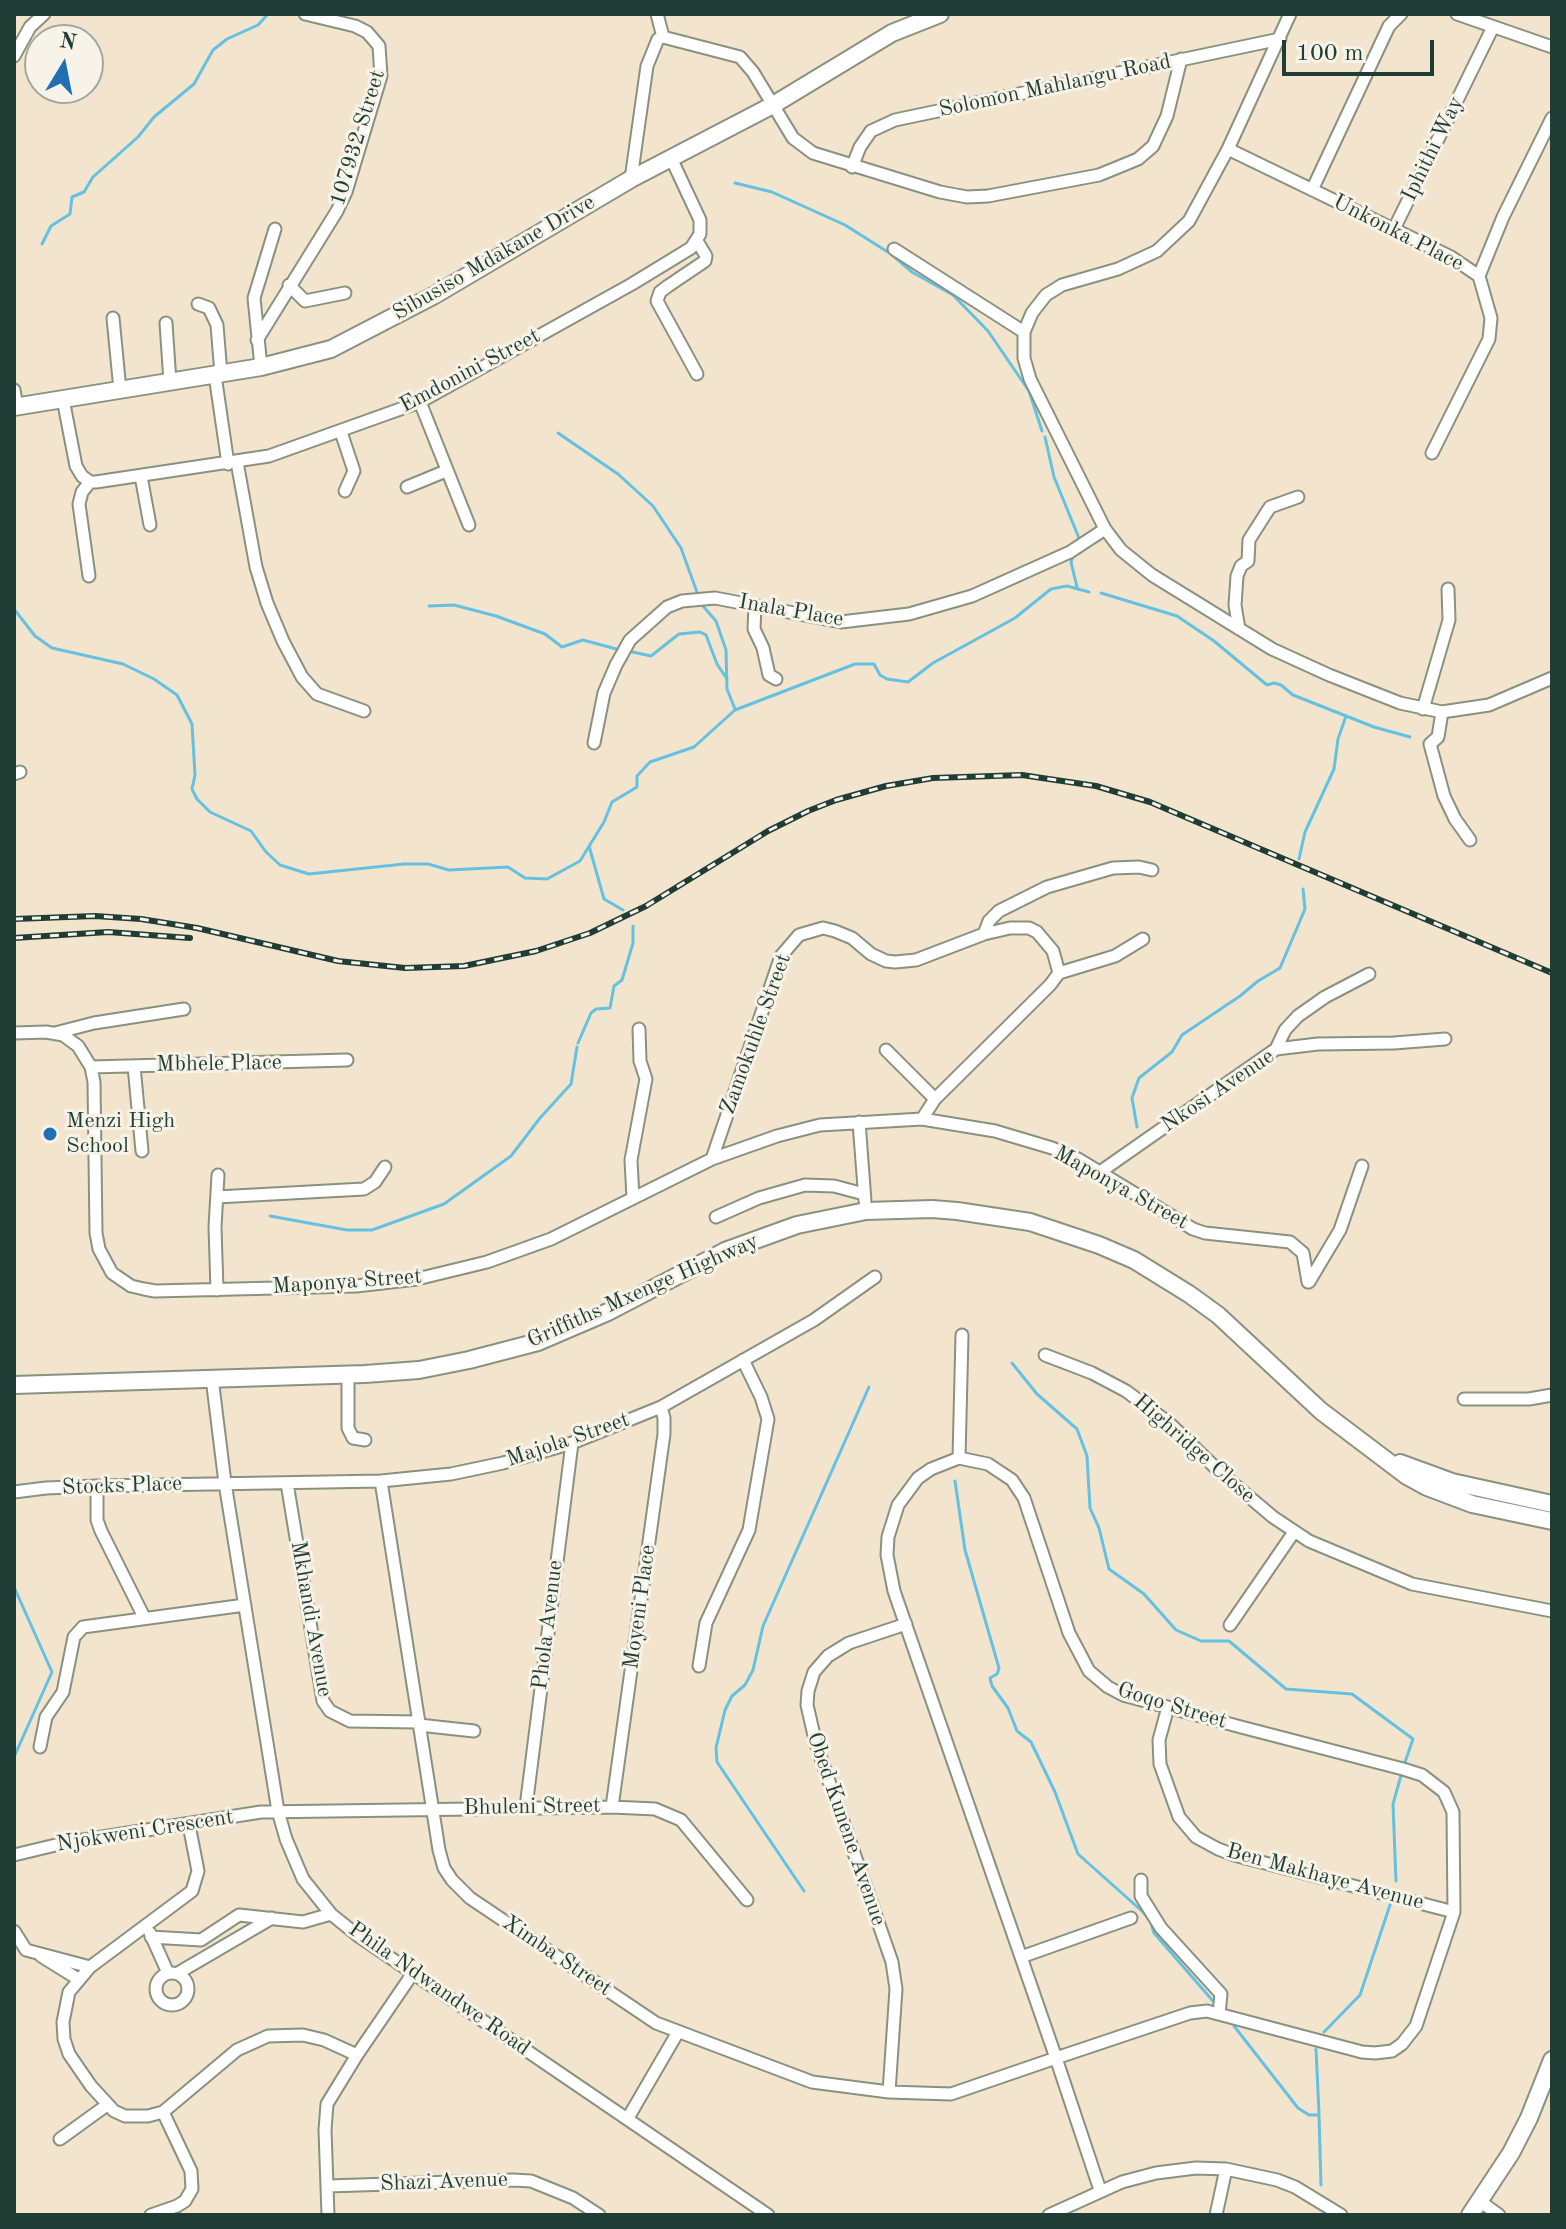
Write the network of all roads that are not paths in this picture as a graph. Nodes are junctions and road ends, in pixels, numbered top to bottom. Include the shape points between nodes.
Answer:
1 (44, 14) edge
2 (305, 14) edge
3 (657, 14) edge
4 (940, 14) edge
5 (1290, 14) edge
6 (1401, 14) edge
7 (1457, 14) edge
8 (911, 19) edge
9 (1493, 27) junction
10 (663, 37) junction
11 (1280, 39) junction
12 (1552, 47) edge
13 (14, 56) edge
14 (1181, 59) junction
15 (772, 104) junction
16 (1552, 118) edge
17 (1228, 149) junction
18 (671, 158) junction
19 (852, 167) junction
20 (631, 179) junction
21 (1312, 190) junction
22 (275, 229) dead end
23 (1394, 229) junction
24 (697, 241) junction
25 (894, 249) dead end
26 (1479, 276) junction
27 (289, 285) junction
28 (345, 293) dead end
29 (198, 304) dead end
30 (113, 318) dead end
31 (166, 323) dead end
32 (1024, 332) junction
33 (257, 340) junction
34 (261, 367) junction
35 (218, 374) junction
36 (697, 374) dead end
37 (170, 382) junction
38 (120, 390) junction
39 (63, 399) junction
40 (15, 401) edge
41 (420, 402) junction
42 (341, 432) junction
43 (1432, 453) dead end
44 (233, 463) junction
45 (446, 471) junction
46 (141, 476) junction
47 (90, 482) junction
48 (407, 487) dead end
49 (345, 491) dead end
50 (1298, 497) dead end
51 (150, 525) dead end
52 (469, 525) dead end
53 (1105, 529) junction
54 (89, 576) dead end
55 (1448, 589) dead end
56 (755, 605) junction
57 (1239, 629) junction
58 (1552, 678) edge
59 (776, 679) dead end
60 (1423, 709) junction
61 (364, 711) dead end
62 (1442, 712) junction
63 (594, 743) dead end
64 (1470, 840) dead end
65 (1152, 870) dead end
66 (984, 934) junction
67 (1143, 939) dead end
68 (1059, 973) junction
69 (1369, 974) dead end
70 (184, 1009) dead end
71 (639, 1029) dead end
72 (14, 1033) edge
73 (55, 1033) junction
74 (1445, 1039) dead end
75 (1276, 1049) junction
76 (886, 1050) dead end
77 (347, 1060) dead end
78 (134, 1066) junction
79 (91, 1067) junction
80 (935, 1099) junction
81 (922, 1119) junction
82 (859, 1122) junction
83 (142, 1151) dead end
84 (712, 1159) junction
85 (1362, 1166) dead end
86 (385, 1167) dead end
87 (1100, 1172) junction
88 (218, 1175) dead end
89 (217, 1197) junction
90 (633, 1198) junction
91 (865, 1203) junction
92 (716, 1217) dead end
93 (875, 1277) dead end
94 (217, 1290) junction
95 (962, 1335) dead end
96 (1045, 1355) dead end
97 (743, 1360) junction
98 (348, 1375) junction
99 (212, 1378) junction
100 (14, 1385) edge
101 (1552, 1395) edge
102 (1464, 1399) dead end
103 (661, 1407) junction
104 (365, 1440) dead end
105 (572, 1443) junction
106 (959, 1458) junction
107 (1387, 1458) junction
108 (381, 1481) junction
109 (225, 1483) junction
110 (287, 1483) junction
111 (97, 1486) junction
112 (16, 1492) edge
113 (1552, 1504) edge
114 (1552, 1521) edge
115 (1294, 1532) junction
116 (245, 1605) junction
117 (1552, 1611) edge
118 (144, 1617) junction
119 (906, 1624) junction
120 (1230, 1625) dead end
121 (699, 1666) dead end
122 (1168, 1707) junction
123 (418, 1724) junction
124 (474, 1731) dead end
125 (40, 1747) dead end
126 (526, 1807) junction
127 (612, 1807) junction
128 (432, 1808) junction
129 (278, 1811) junction
130 (189, 1825) junction
131 (14, 1855) edge
132 (1141, 1880) dead end
133 (747, 1900) dead end
134 (1454, 1912) junction
135 (331, 1914) junction
136 (272, 1918) junction
137 (1131, 1918) dead end
138 (14, 1931) edge
139 (149, 1932) junction
140 (32, 1951) junction
141 (1021, 1957) junction
142 (90, 1967) junction
143 (413, 1973) junction
144 (78, 1979) junction
145 (1219, 2014) junction
146 (678, 2032) junction
147 (357, 2055) junction
148 (1056, 2058) junction
149 (1552, 2060) edge
150 (889, 2092) junction
151 (107, 2105) junction
152 (163, 2112) junction
153 (628, 2118) junction
154 (60, 2139) dead end
155 (1226, 2169) junction
156 (328, 2186) junction
157 (1100, 2190) junction
158 (1476, 2208) edge
159 (151, 2215) edge
160 (328, 2215) edge
161 (599, 2215) edge
162 (768, 2215) edge
163 (1049, 2215) edge
164 (1216, 2215) edge
165 (1341, 2215) edge
166 (1499, 2215) edge

1 - 13 street
2 - 27 street, 107932 Street via 367,32 379,46 382,65 342,200
3 - 10 street
4 - 8 street, Sibusiso Mdakane Drive
5 - 11 street
6 - 21 street via 1389,26
7 - 9 street
8 - 15 street, Sibusiso Mdakane Drive
9 - 12 street
9 - 23 street, Iphithi Way
10 - 15 street via 740,57
10 - 20 street via 647,66
11 - 14 street, Solomon Mahlangu Road
11 - 17 street
14 - 19 street, Solomon Mahlangu Road via 895,120 871,131
14 - 19 street via 1167,116 1153,146 1112,171 977,197
15 - 18 street, Sibusiso Mdakane Drive
15 - 19 street via 803,147
16 - 26 street
17 - 21 street, Unkonka Place
17 - 32 street via 1189,221 1174,237 1131,264 1051,290
18 - 20 street, Sibusiso Mdakane Drive
18 - 24 street via 698,212
20 - 34 street, Sibusiso Mdakane Drive via 360,335 331,349
21 - 23 street, Unkonka Place
22 - 33 street via 254,298
23 - 26 street, Unkonka Place
24 - 36 street via 705,261 660,292 657,301
24 - 41 street, Emdonini Street via 632,284
25 - 32 street
26 - 43 street, Unkonka Place via 1491,318 1489,339
27 - 28 street via 305,301
27 - 33 street, 107932 Street
29 - 35 street via 209,308 217,325
30 - 38 street
31 - 37 street
32 - 53 street via 1024,358 1033,385
33 - 34 street
34 - 35 street, Sibusiso Mdakane Drive
35 - 37 street, Sibusiso Mdakane Drive
35 - 44 street
37 - 38 street, Sibusiso Mdakane Drive
38 - 39 street, Sibusiso Mdakane Drive
39 - 40 street, Sibusiso Mdakane Drive
39 - 47 street via 74,458
41 - 42 street, Emdonini Street
41 - 45 street
42 - 44 street, Emdonini Street
42 - 49 street via 354,471
44 - 46 street, Emdonini Street
44 - 61 street via 256,567 302,677 317,694
45 - 48 street
45 - 52 street
46 - 47 street, Emdonini Street
46 - 51 street
47 - 54 street via 79,504
50 - 57 street via 1270,507 1249,540 1248,561 1237,576
53 - 56 street, Inala Place via 1070,552 972,596 909,614 841,622
53 - 57 street via 1152,575
55 - 60 street via 1449,620
56 - 59 street via 754,629 769,675
56 - 63 street, Inala Place via 700,599 682,601 655,615 630,640 616,665
57 - 60 street via 1329,675
58 - 62 street via 1489,705
60 - 62 street
62 - 64 street via 1438,737 1430,744 1444,796
65 - 66 street via 1113,868 1047,887 999,911
66 - 68 street, Zamokuhle Street via 1010,928 1037,932 1053,951
66 - 84 street, Zamokuhle Street via 916,960 895,962 823,928 793,940 781,956
67 - 68 street via 1115,956
68 - 80 street
69 - 75 street via 1298,1016
70 - 73 street
71 - 90 street via 646,1084 631,1160
72 - 73 street
73 - 79 street via 78,1046
74 - 75 street, Nkosi Avenue
75 - 87 street, Nkosi Avenue
76 - 80 street
77 - 78 street, Mbhele Place
78 - 79 street, Mbhele Place
78 - 83 street
79 - 94 street, Maponya Street via 96,1233 104,1260 131,1286
80 - 81 street
81 - 82 street, Maponya Street
81 - 87 street, Maponya Street via 1029,1140
82 - 84 street, Maponya Street via 820,1125
82 - 91 street
84 - 90 street, Maponya Street
85 - 87 street, Maponya Street via 1340,1230 1308,1282 1306,1261 1290,1242 1193,1229
86 - 89 street via 364,1189
88 - 89 street
89 - 94 street
90 - 94 street, Maponya Street via 526,1249 417,1279
91 - 92 street via 834,1186 805,1185
91 - 98 street, Griffiths Mxenge Highway via 744,1243 538,1342 419,1370
91 - 107 street, Griffiths Mxenge Highway via 991,1215 1064,1233 1134,1260 1218,1315 1321,1411
93 - 97 street, Majola Street
95 - 106 street
96 - 115 street, Highridge Close via 1126,1391
97 - 103 street, Majola Street
97 - 121 street via 768,1419 749,1530 706,1623
98 - 99 street, Griffiths Mxenge Highway
98 - 104 street via 348,1428 353,1438
99 - 100 street, Griffiths Mxenge Highway
99 - 109 street, Phila Ndwandwe Road
101 - 102 street
103 - 105 street, Majola Street
103 - 127 street, Moyeni Place via 664,1434
105 - 108 street, Majola Street via 478,1469
105 - 126 street, Phola Avenue
106 - 119 street via 918,1478 893,1518 887,1555
106 - 122 street, Goqo Street via 1001,1470 1019,1488 1069,1633 1089,1671 1123,1695
107 - 113 street, Griffiths Mxenge Highway via 1452,1482
107 - 114 street, Griffiths Mxenge Highway via 1407,1476 1449,1496
108 - 110 street, Majola Street
108 - 123 street, Ximba Street
109 - 110 street, Majola Street
109 - 111 street, Stocks Place
109 - 116 street, Phila Ndwandwe Road
110 - 123 street, Mkhandi Avenue via 323,1701 350,1721
111 - 112 street, Stocks Place
111 - 118 street via 97,1520
115 - 117 street, Highridge Close via 1412,1584
115 - 120 street
116 - 118 street
116 - 129 street, Phila Ndwandwe Road
118 - 125 street via 83,1627 74,1637 63,1692 46,1717
119 - 141 street
119 - 150 street, Obed Kunene Avenue via 849,1643 828,1656 814,1672 807,1705 895,1976
122 - 134 street, Ben Makhaye Avenue via 1159,1740 1160,1764 1179,1817 1196,1837 1234,1855
122 - 134 street, Goqo Street via 1403,1769 1434,1782 1453,1812
123 - 124 street, Mkhandi Avenue
123 - 128 street, Ximba Street
126 - 127 street, Bhuleni Street
126 - 128 street, Bhuleni Street
127 - 133 street, Bhuleni Street via 674,1815
128 - 129 street, Bhuleni Street
128 - 146 street, Ximba Street via 444,1868 461,1890 656,2023
129 - 130 street, Njokweni Crescent
129 - 135 street, Phila Ndwandwe Road via 303,1879
130 - 131 street, Njokweni Crescent
130 - 139 street via 196,1882
132 - 145 street via 1141,1896 1161,1928 1221,1994
134 - 145 street, Goqo Street via 1416,2026 1392,2051 1362,2052
135 - 136 street via 303,1922
135 - 143 street, Phila Ndwandwe Road
136 - 139 street via 239,1915 201,1940
136 - 139 street via 173,1973
137 - 141 street
138 - 140 street
139 - 142 street
140 - 142 street
140 - 144 street
141 - 148 street
142 - 144 street
143 - 147 street
143 - 153 street, Phila Ndwandwe Road
144 - 151 street via 65,2007 64,2039
145 - 148 street, Goqo Street via 1190,2013
146 - 150 street, Ximba Street via 812,2082
146 - 153 street
147 - 152 street via 303,2035 268,2036 237,2050
147 - 156 street via 327,2104
148 - 150 street, Ximba Street via 951,2094
148 - 157 street
149 - 158 street via 1529,2118
151 - 152 street via 125,2116
151 - 154 street
152 - 159 street via 191,2171 192,2189 185,2201
153 - 162 street, Phila Ndwandwe Road
155 - 157 street via 1174,2170
155 - 164 street
155 - 165 street via 1295,2187
156 - 160 street
156 - 161 street, Shazi Avenue via 522,2180 551,2187
157 - 163 street
158 - 166 street

